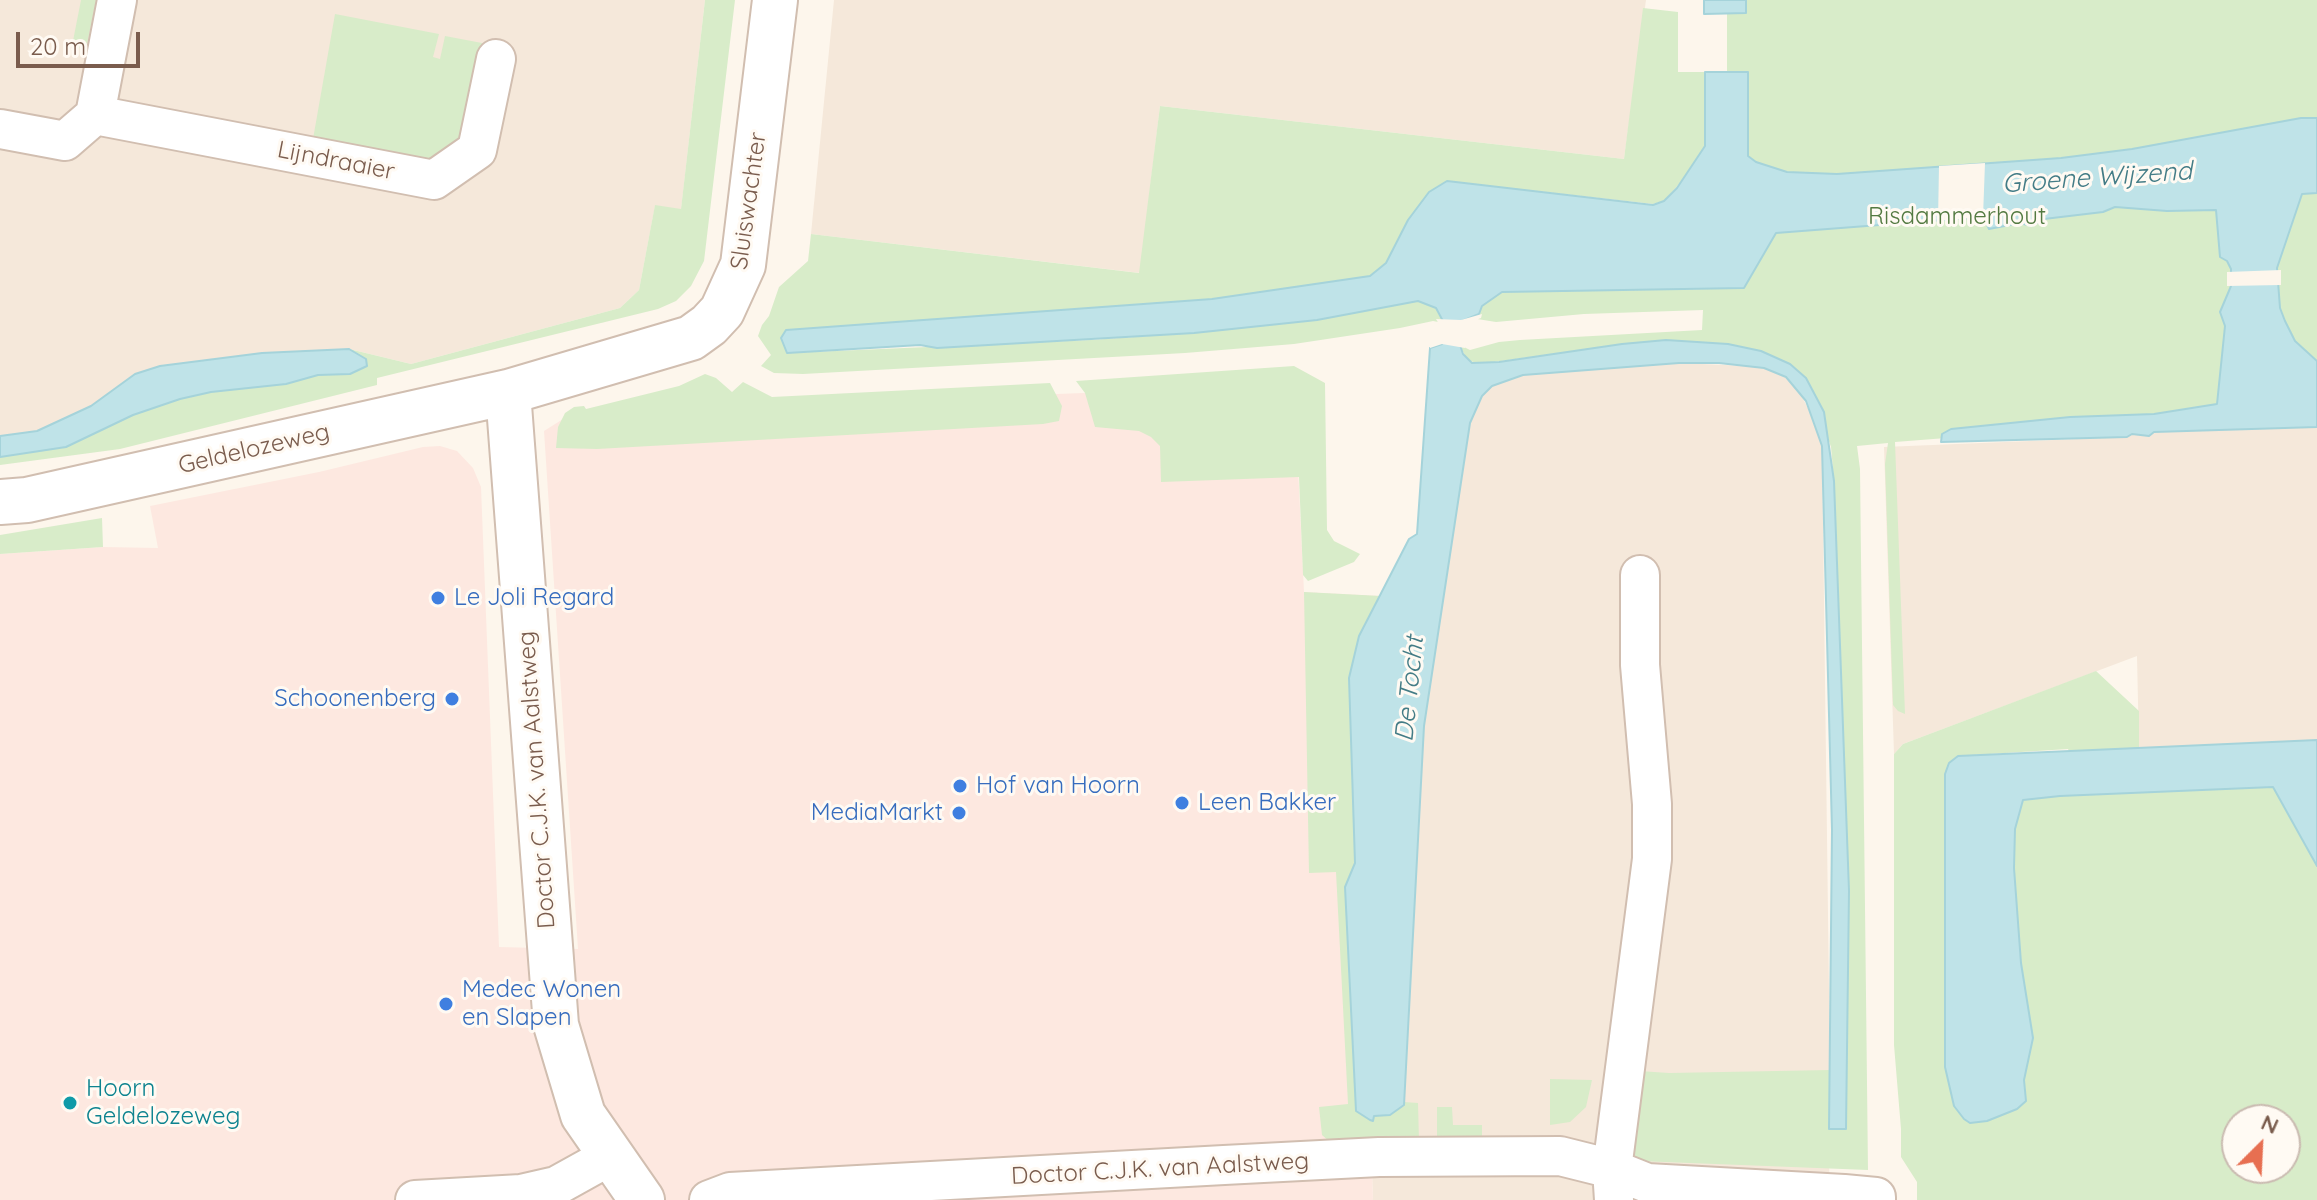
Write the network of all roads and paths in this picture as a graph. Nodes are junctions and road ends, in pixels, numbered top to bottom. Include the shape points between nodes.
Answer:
1 (117, 0) edge
2 (775, 0) edge
3 (496, 59) dead end
4 (95, 115) junction
5 (0, 129) edge
6 (508, 392) junction
7 (0, 502) edge
8 (1640, 575) dead end
9 (612, 1155) junction
10 (1613, 1184) edge
11 (1876, 1199) edge
12 (415, 1200) edge
13 (642, 1200) edge
14 (709, 1200) edge

1 - 4 street
2 - 6 street, Sluiswachter via 743,265 722,311 691,338
3 - 4 street, Lijndraaier via 477,150 434,180
4 - 5 street via 65,141
6 - 7 street, Geldelozeweg
6 - 9 street, Doctor C.J.K. van Aalstweg via 556,1025 583,1115
8 - 10 street via 1652,859
9 - 12 street via 556,1186 533,1192
9 - 13 street, Doctor C.J.K. van Aalstweg
10 - 11 street, Doctor C.J.K. van Aalstweg
10 - 14 street, Doctor C.J.K. van Aalstweg via 1560,1156 1379,1157 730,1192

